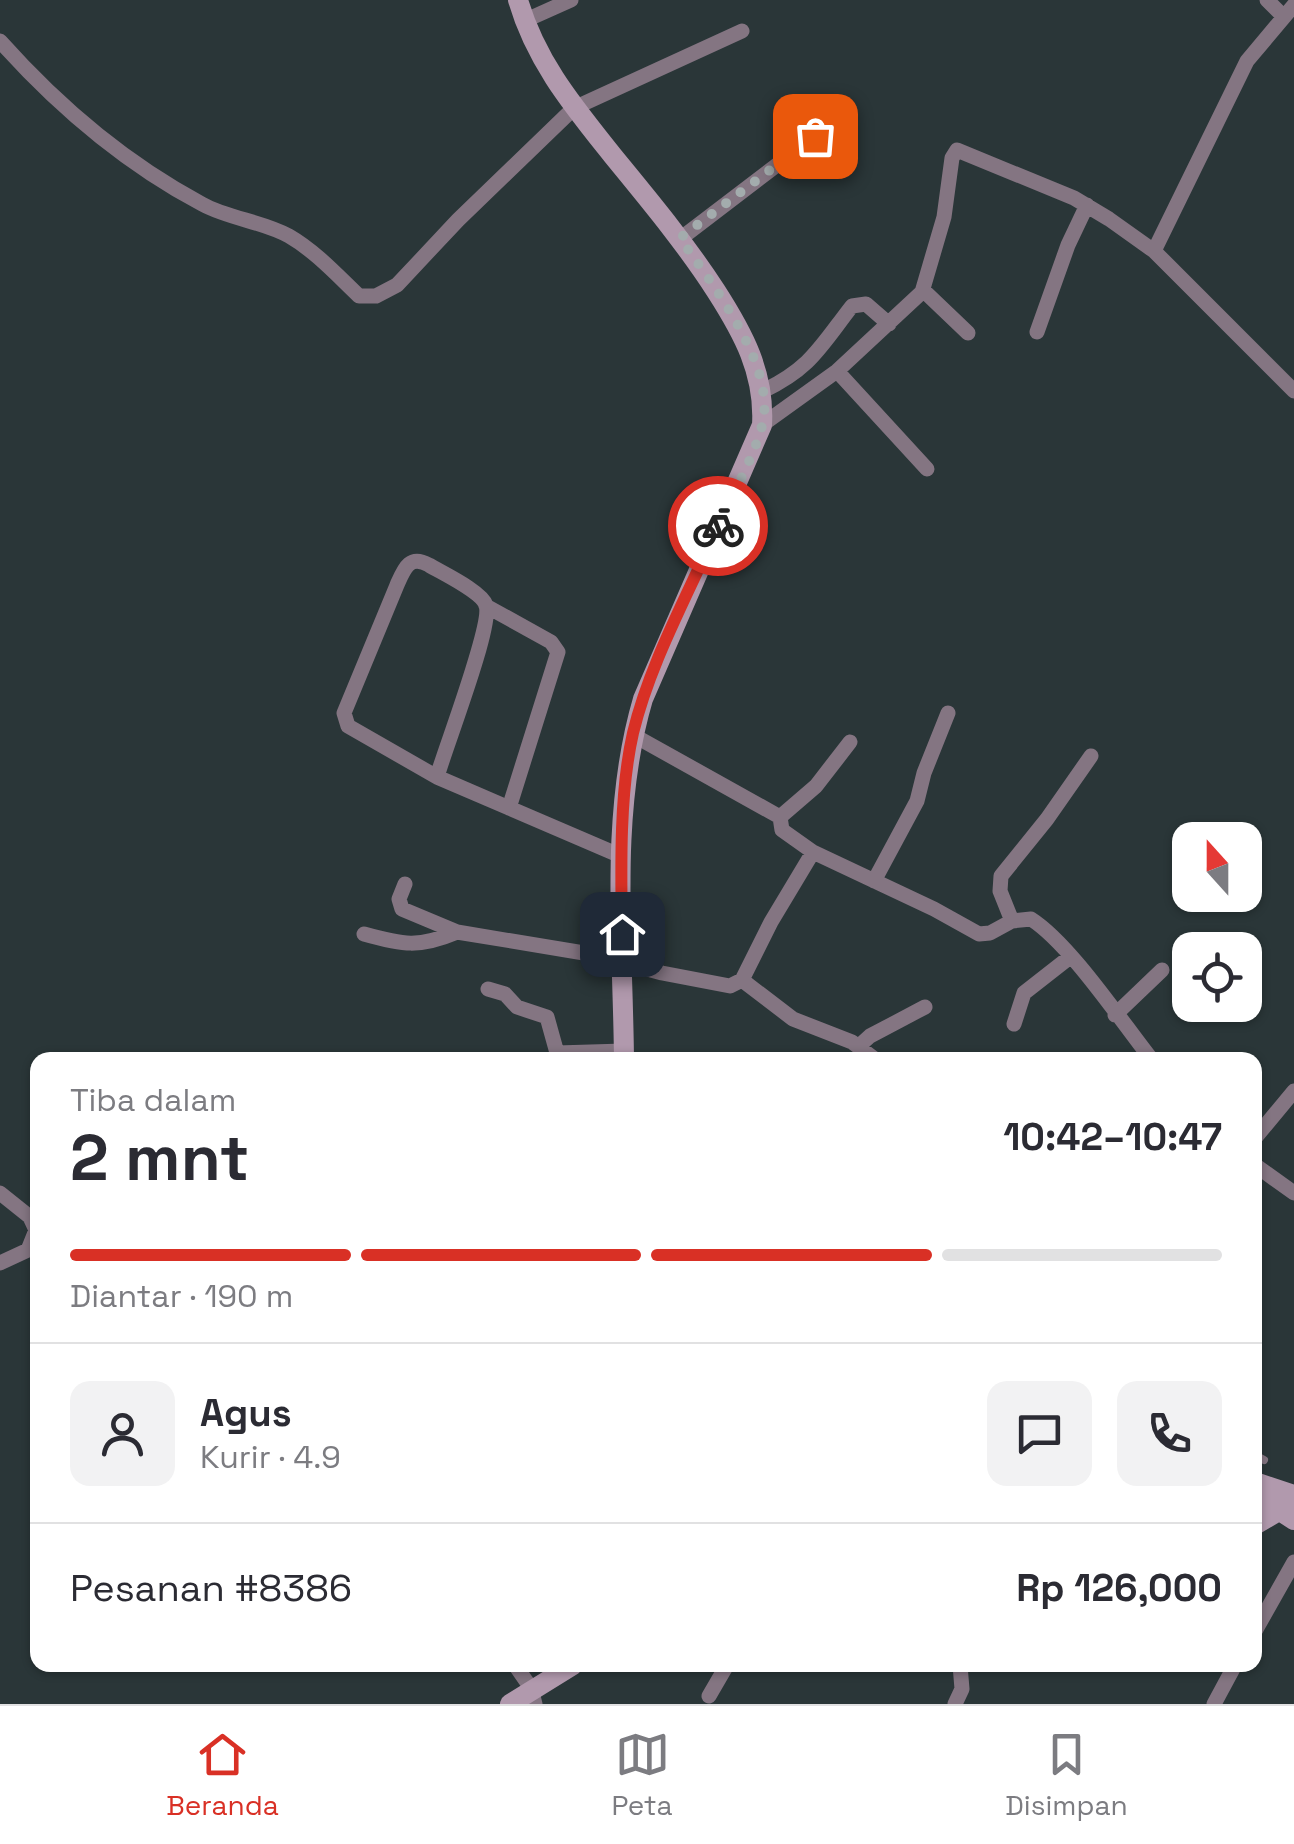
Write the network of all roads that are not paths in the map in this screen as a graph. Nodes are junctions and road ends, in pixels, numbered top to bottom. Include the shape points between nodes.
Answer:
1 (571, 0) edge
2 (1266, 0) edge
3 (522, 10) edge
4 (1289, 11) edge
5 (742, 31) dead end
6 (0, 41) edge
7 (574, 108) junction
8 (815, 136) dead end
9 (1087, 205) junction
10 (680, 238) junction
11 (1154, 250) junction
12 (923, 290) junction
13 (889, 324) junction
14 (1037, 332) dead end
15 (968, 333) dead end
16 (837, 372) junction
17 (763, 391) junction
18 (1294, 391) edge
19 (762, 426) junction
20 (927, 468) dead end
21 (486, 606) junction
22 (948, 713) dead end
23 (633, 734) junction
24 (850, 742) dead end
25 (1090, 756) dead end
26 (438, 777) junction
27 (508, 808) junction
28 (780, 816) junction
29 (812, 852) junction
30 (622, 856) junction
31 (874, 882) junction
32 (405, 884) dead end
33 (1012, 920) junction
34 (457, 932) junction
35 (364, 934) dead end
36 (1070, 957) junction
37 (622, 962) junction
38 (1162, 970) dead end
39 (742, 980) junction
40 (488, 989) dead end
41 (926, 1007) dead end
42 (1116, 1014) junction
43 (1014, 1024) dead end
44 (858, 1046) junction
45 (557, 1052) edge
46 (624, 1052) edge
47 (866, 1052) edge
48 (1146, 1052) edge
49 (1294, 1091) edge
50 (1262, 1130) edge
51 (1262, 1170) edge
52 (0, 1193) edge
53 (1294, 1193) edge
54 (30, 1216) edge
55 (30, 1245) edge
56 (0, 1263) edge
57 (1262, 1487) edge
58 (1262, 1497) edge
59 (1290, 1507) edge
60 (1262, 1521) edge
61 (1294, 1562) edge
62 (1262, 1619) edge
63 (519, 1672) edge
64 (564, 1672) edge
65 (723, 1672) edge
66 (961, 1672) edge
67 (1231, 1672) edge
68 (533, 1696) edge
69 (709, 1696) dead end
70 (510, 1704) edge
71 (955, 1704) edge
72 (1214, 1704) edge

1 - 3 street
2 - 4 street
3 - 7 main road via 538,51
4 - 11 street via 1247,61
5 - 7 street
6 - 7 street via 78,120 154,175 208,208 290,236 368,298 397,285
7 - 10 main road
8 - 10 street
9 - 11 street
9 - 12 street via 957,150
9 - 14 street
10 - 17 main road via 745,340
11 - 18 street
12 - 13 street
12 - 15 street
13 - 16 street
13 - 17 street via 866,304 852,306 811,362
16 - 19 street
16 - 20 street
17 - 19 main road
19 - 23 main road
21 - 26 street
21 - 26 street via 422,561 408,563 344,713 348,726
21 - 27 street via 558,652
22 - 31 street via 917,801
23 - 28 street
23 - 30 main road
24 - 28 street via 828,773
25 - 33 street via 1001,876
26 - 27 street
27 - 30 street
28 - 29 street via 782,830
29 - 31 street
29 - 39 street
30 - 37 main road
31 - 33 street via 978,934
32 - 34 street via 402,909
33 - 36 street via 1042,926
34 - 35 street via 414,945
34 - 37 street
36 - 42 street
36 - 43 street via 1024,993
37 - 39 street via 730,986
37 - 46 main road
38 - 42 street
39 - 44 street via 793,1020
40 - 45 street via 547,1017
41 - 44 street
42 - 48 street
44 - 47 street
49 - 50 street
51 - 53 street
52 - 54 street
55 - 56 street
57 - 59 main road
58 - 59 main road
59 - 60 main road
61 - 62 street
63 - 68 street
64 - 68 main road
65 - 69 street
66 - 71 street
67 - 72 street
68 - 70 main road

